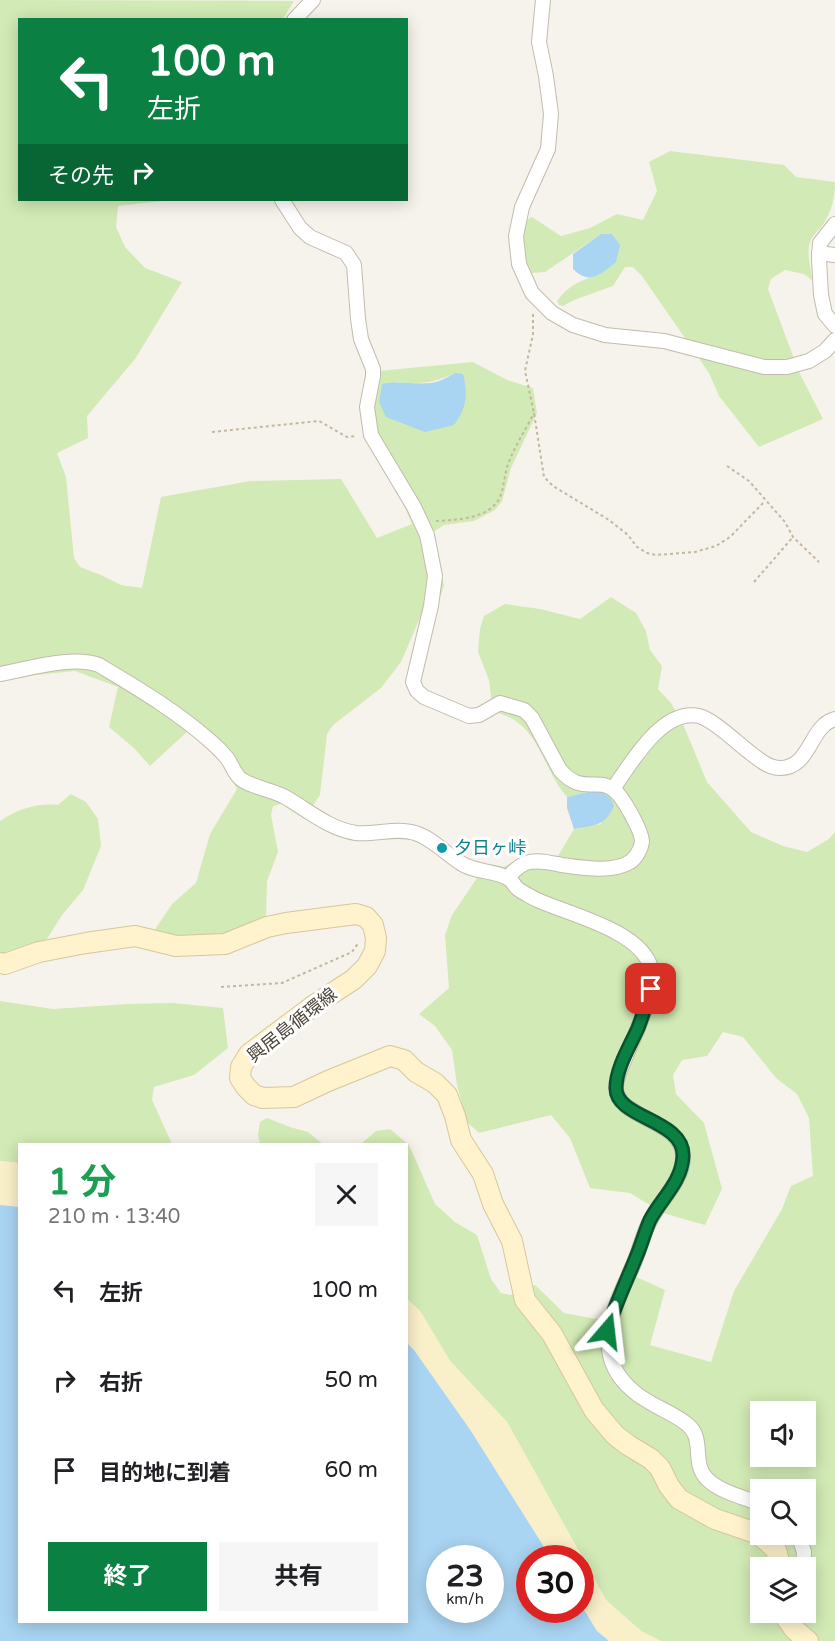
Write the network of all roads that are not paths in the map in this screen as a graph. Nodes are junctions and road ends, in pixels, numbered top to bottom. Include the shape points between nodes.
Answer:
1 (313, 0) edge
2 (543, 0) edge
3 (296, 18) edge
4 (283, 201) edge
5 (835, 224) edge
6 (819, 253) junction
7 (835, 255) edge
8 (835, 326) edge
9 (835, 340) edge
10 (0, 674) edge
11 (835, 719) edge
12 (613, 789) junction
13 (508, 878) junction
14 (0, 963) edge
15 (750, 1500) edge
16 (778, 1557) edge

1 - 3 street
2 - 9 street via 539,42 551,114 548,149 522,207 516,236 519,264 532,293 552,313 573,325 605,335 664,340 764,367 787,367 809,361
4 - 12 street via 310,237 346,253 354,264 361,339 373,369 367,406 371,435 427,535 435,576 413,682 417,691 469,716 500,704 524,710 566,777 579,784
5 - 6 street via 820,243
6 - 7 street
6 - 8 street via 825,314
10 - 13 street via 76,661 99,665 154,697 193,727 230,761 236,775 245,782 284,796 309,813 355,833 411,831 471,869
11 - 12 street via 820,728 803,757 792,766 778,768 763,762 700,716 680,717 662,726 646,743
12 - 13 street via 639,830 642,842 634,860 608,869 527,862
13 - 15 street via 536,899 582,916 636,945 652,971 651,989 616,1089 627,1107 668,1130 683,1154 681,1169 651,1219 614,1309 607,1331 609,1354 631,1390 692,1427 700,1471 708,1480
14 - 16 main road, 興居島循環線 via 39,952 135,936 176,946 225,944 286,923 356,914 366,918 376,938 368,966 249,1054 240,1077 246,1087 264,1098 294,1096 390,1056 404,1060 435,1083 447,1095 461,1140 483,1174 512,1241 525,1300 552,1334 594,1410 615,1435 660,1468 679,1499 715,1519 756,1533 776,1550

